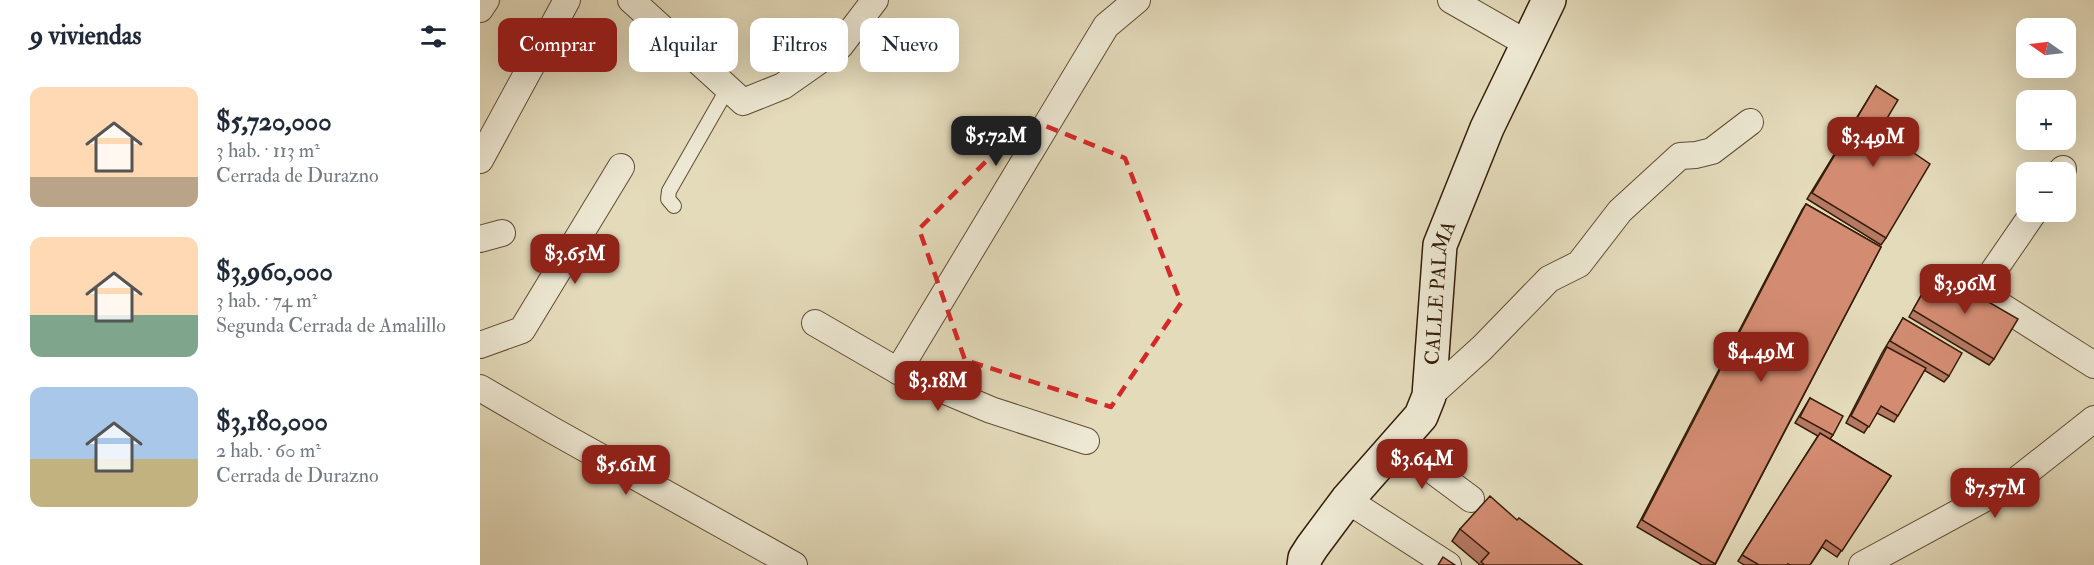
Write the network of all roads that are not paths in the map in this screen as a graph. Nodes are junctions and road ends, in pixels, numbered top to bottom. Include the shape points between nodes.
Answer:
1 (486, 0) edge
2 (567, 0) edge
3 (631, 0) edge
4 (874, 0) edge
5 (1137, 0) edge
6 (1451, 0) edge
7 (1549, 0) edge
8 (480, 9) edge
9 (1528, 44) junction
10 (728, 88) junction
11 (1750, 122) dead end
12 (480, 160) edge
13 (621, 167) dead end
14 (674, 206) dead end
15 (2027, 222) edge
16 (815, 323) dead end
17 (480, 345) edge
18 (2094, 365) edge
19 (898, 371) junction
20 (480, 388) edge
21 (1429, 396) junction
22 (2094, 419) edge
23 (1086, 441) dead end
24 (1395, 446) junction
25 (1471, 499) dead end
26 (1347, 500) junction
27 (794, 565) edge
28 (1304, 565) edge
29 (1448, 565) edge
30 (1862, 565) edge

1 - 8 street
2 - 12 street
3 - 10 street
4 - 10 street via 840,46 783,86 744,102
5 - 19 street via 1106,26
6 - 9 street
7 - 9 street, CALLE PALMA
9 - 21 street, CALLE PALMA via 1487,129 1440,245
10 - 14 lane via 669,191 668,199
11 - 21 street via 1712,151 1680,156 1620,212 1579,264 1549,279
13 - 17 street via 522,330
15 - 18 street via 1979,291
16 - 19 street
19 - 23 street via 991,410
20 - 27 street
21 - 24 street, CALLE PALMA via 1421,416
22 - 30 street via 2013,483
24 - 25 street
24 - 26 street, CALLE PALMA
26 - 28 street, CALLE PALMA via 1312,547
26 - 29 street

